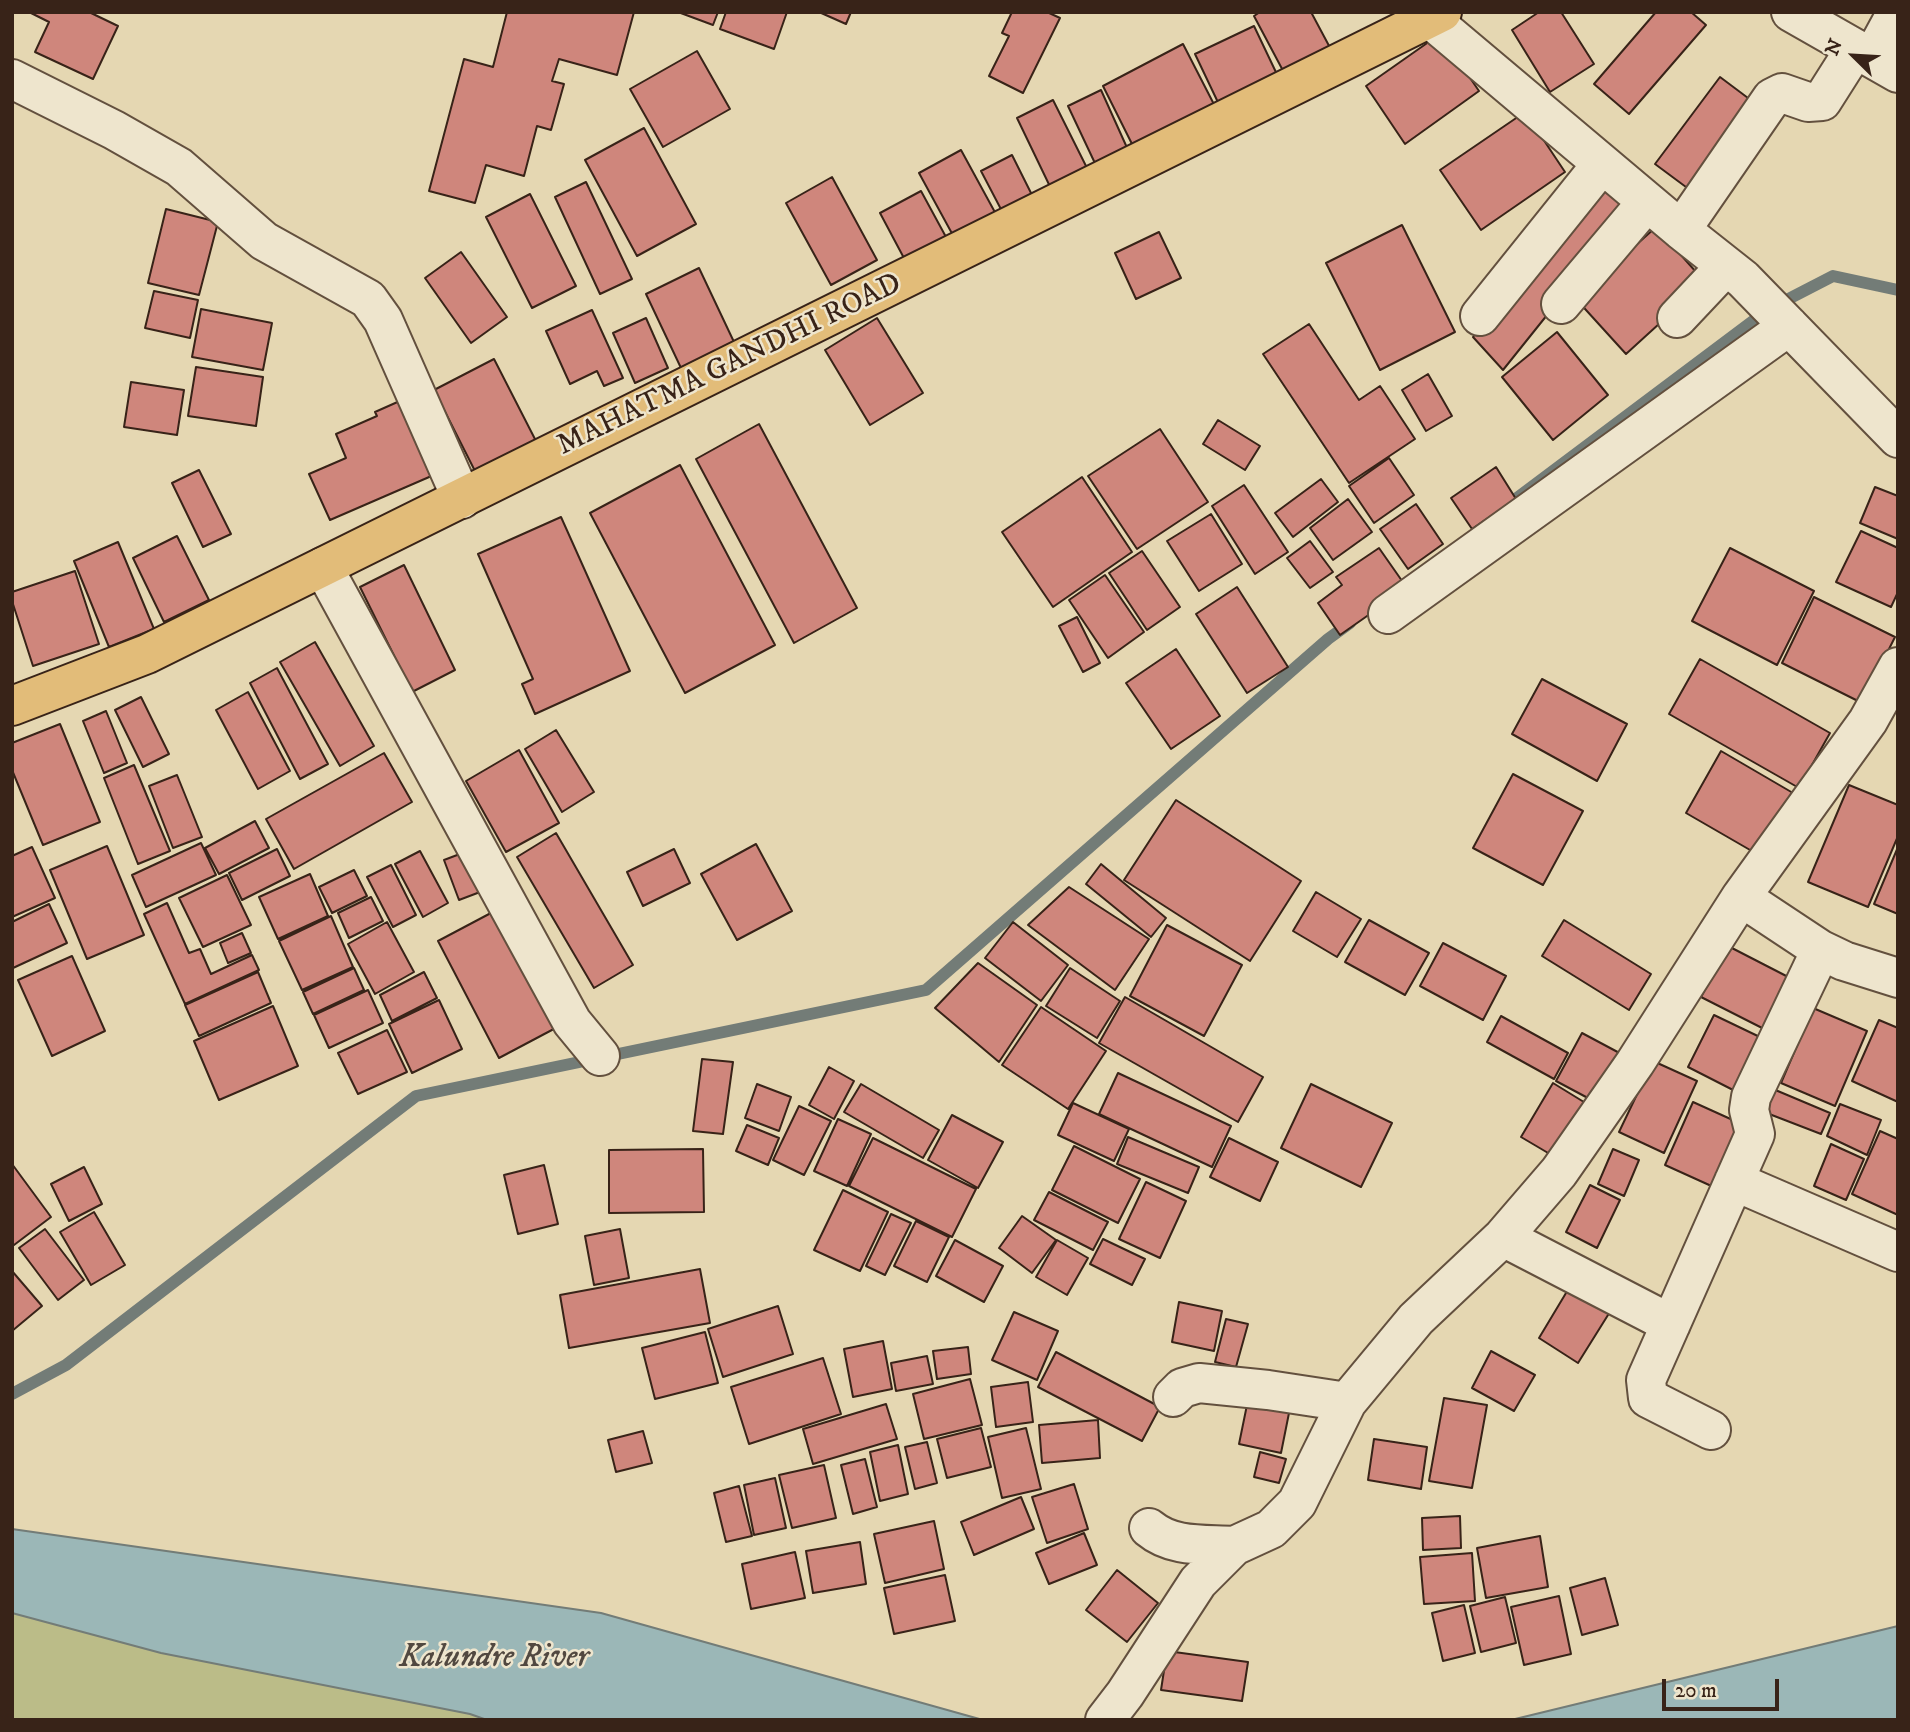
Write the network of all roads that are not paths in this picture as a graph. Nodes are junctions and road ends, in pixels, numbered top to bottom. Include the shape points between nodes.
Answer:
1 (1791, 12) edge
2 (1897, 12) edge
3 (1430, 14) edge
4 (1875, 60) edge
5 (12, 79) edge
6 (1602, 164) junction
7 (1647, 202) junction
8 (1681, 230) junction
9 (1738, 276) junction
10 (1561, 304) dead end
11 (1480, 316) dead end
12 (1677, 318) dead end
13 (1789, 326) junction
14 (1898, 438) edge
15 (461, 499) junction
16 (323, 568) junction
17 (1388, 614) dead end
18 (1898, 667) edge
19 (12, 706) edge
20 (1741, 897) junction
21 (1821, 950) junction
22 (1898, 978) edge
23 (600, 1056) dead end
24 (1734, 1181) junction
25 (1503, 1237) junction
26 (1897, 1251) edge
27 (1671, 1324) junction
28 (1173, 1397) dead end
29 (1347, 1402) junction
30 (1711, 1430) dead end
31 (1149, 1528) dead end
32 (1234, 1546) junction
33 (1115, 1707) edge

1 - 4 street
2 - 4 street
3 - 6 street
3 - 15 main road, MAHATMA GANDHI ROAD
4 - 8 street via 1822,101 1808,102 1782,93 1772,98
5 - 15 street via 179,167 264,241 368,299 383,320
6 - 7 street
6 - 11 street
7 - 8 street
7 - 10 street
8 - 9 street
9 - 12 street
9 - 13 street
13 - 14 street
13 - 17 street
15 - 16 main road, MAHATMA GANDHI ROAD
16 - 19 main road, MAHATMA GANDHI ROAD via 147,654
16 - 23 street via 572,1022
18 - 20 street via 1868,721
20 - 21 street
20 - 25 street via 1582,1140
21 - 22 street
21 - 24 street via 1751,1097 1755,1133
24 - 26 street
24 - 27 street
25 - 27 street
25 - 29 street via 1416,1319
27 - 30 street via 1646,1380 1648,1398
28 - 29 street via 1182,1388 1199,1383
29 - 32 street via 1297,1503 1271,1529
31 - 32 street via 1175,1543
32 - 33 street via 1198,1582

